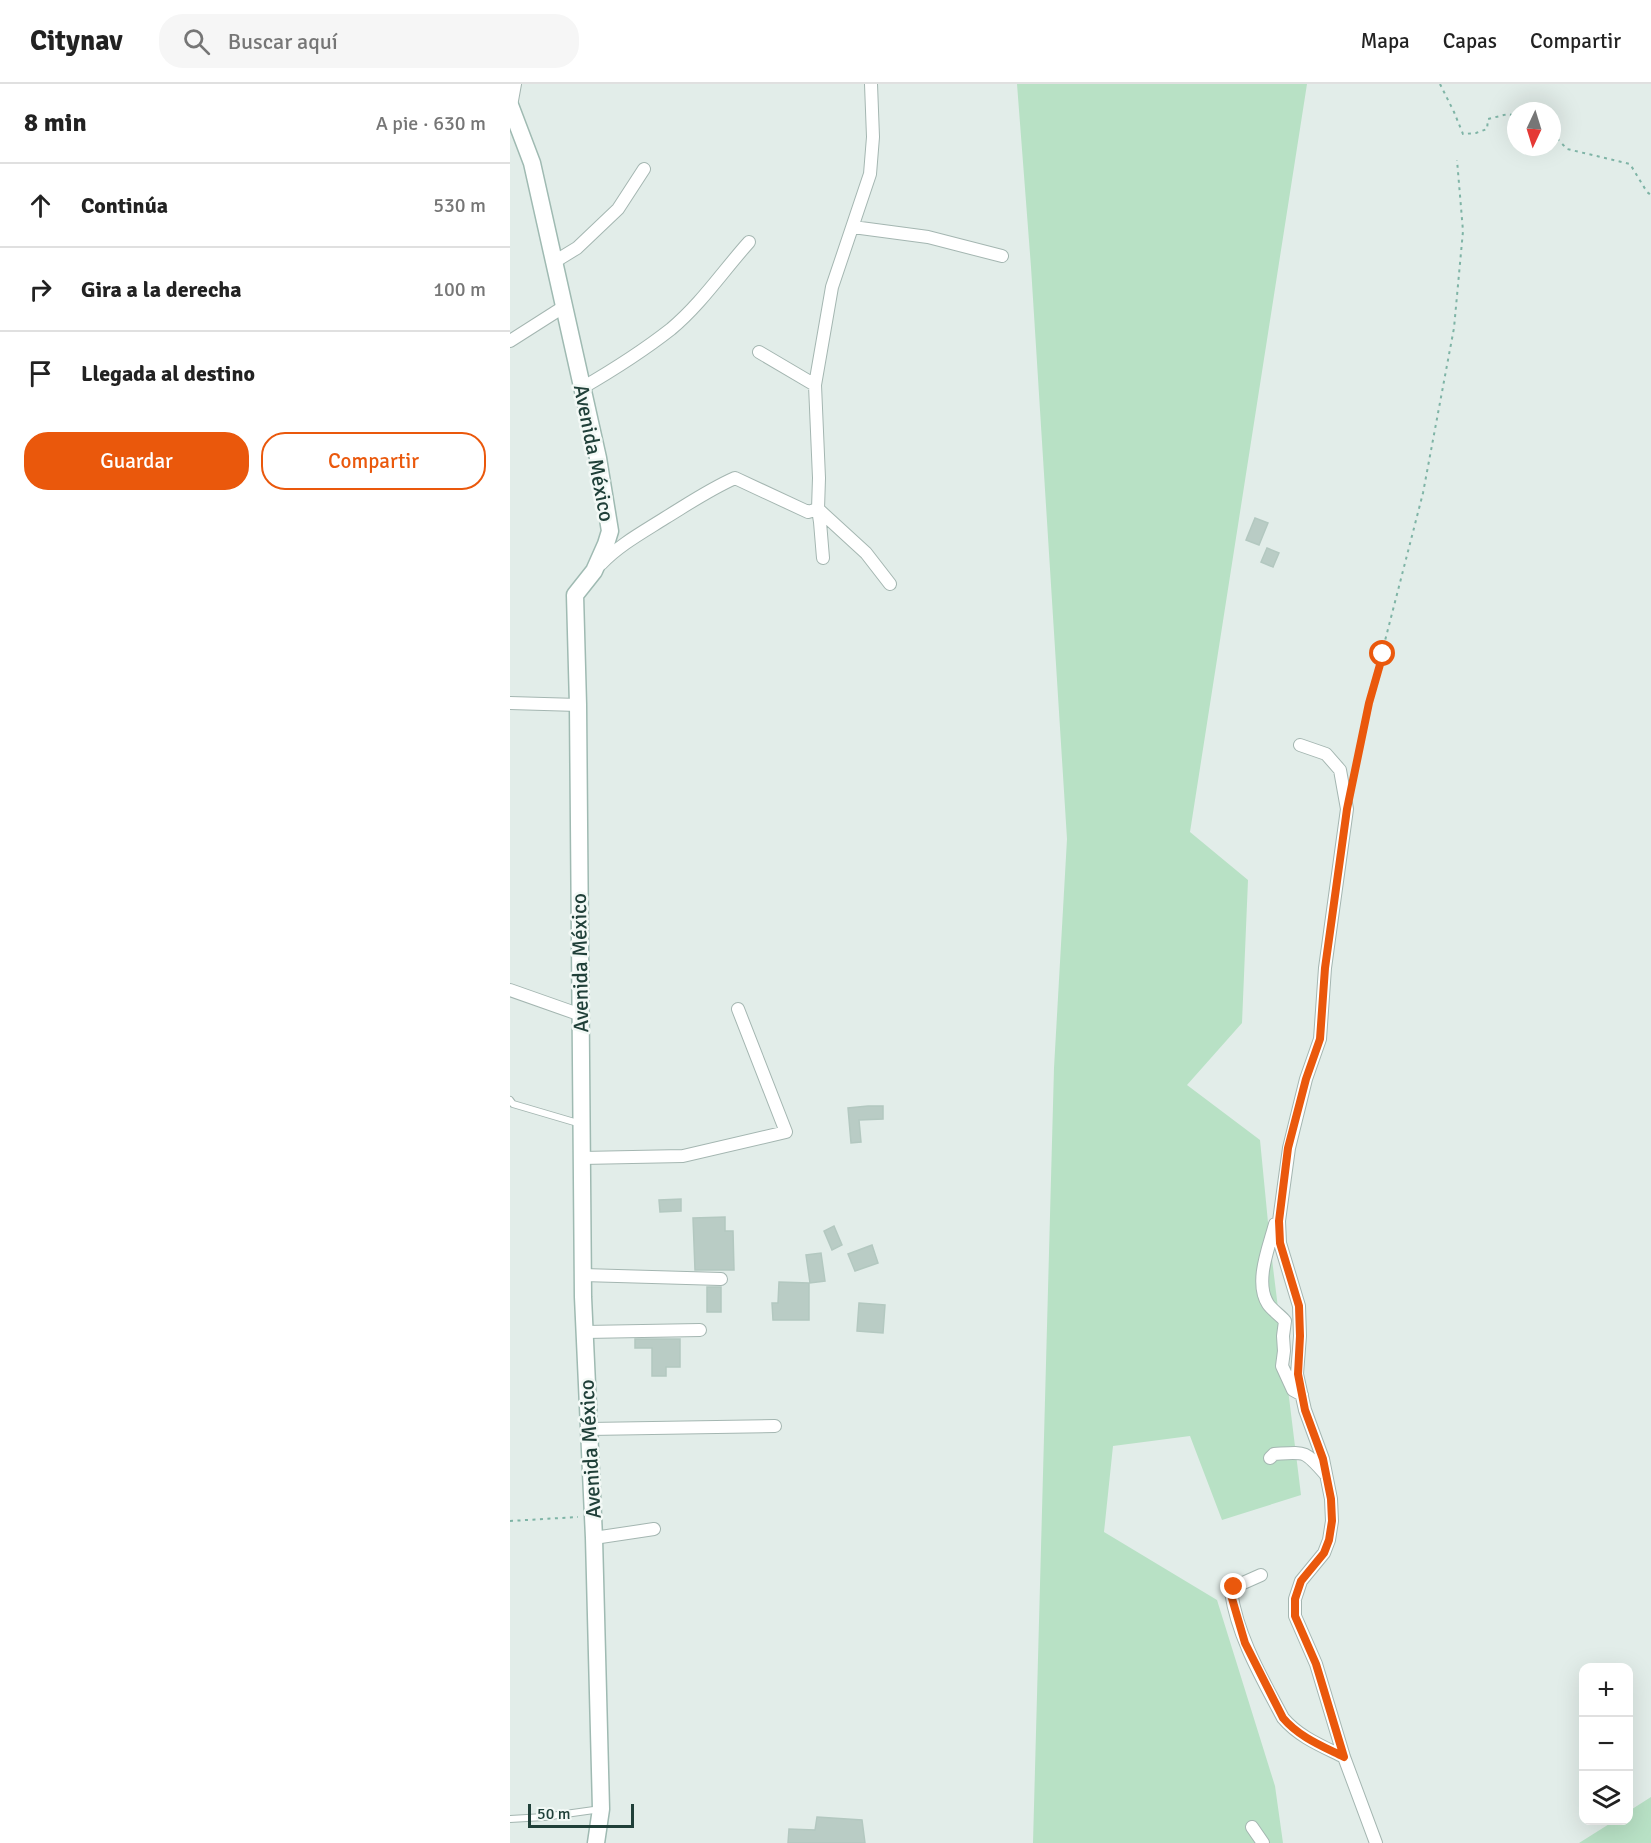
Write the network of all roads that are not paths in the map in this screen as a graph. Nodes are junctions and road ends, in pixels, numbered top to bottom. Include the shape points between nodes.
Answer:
1 (515, 84) edge
2 (871, 84) edge
3 (510, 105) edge
4 (644, 169) dead end
5 (854, 227) junction
6 (748, 242) dead end
7 (1002, 256) dead end
8 (554, 262) junction
9 (564, 306) junction
10 (510, 341) edge
11 (759, 352) dead end
12 (815, 385) junction
13 (582, 388) junction
14 (818, 509) junction
15 (823, 558) dead end
16 (594, 571) junction
17 (890, 584) dead end
18 (510, 703) edge
19 (578, 705) junction
20 (1300, 745) dead end
21 (510, 990) edge
22 (738, 1009) dead end
23 (581, 1015) junction
24 (510, 1100) edge
25 (582, 1125) junction
26 (582, 1158) junction
27 (1280, 1211) junction
28 (583, 1275) junction
29 (721, 1279) dead end
30 (700, 1330) dead end
31 (585, 1332) junction
32 (1302, 1395) junction
33 (775, 1426) dead end
34 (589, 1429) junction
35 (1270, 1458) dead end
36 (1328, 1478) junction
37 (654, 1529) dead end
38 (594, 1538) junction
39 (1261, 1575) dead end
40 (1344, 1757) junction
41 (601, 1809) junction
42 (510, 1819) edge
43 (1252, 1827) dead end
44 (596, 1843) edge
45 (1263, 1843) edge
46 (1376, 1843) edge

1 - 3 street
2 - 5 street via 870,174
3 - 8 main road, Avenida México via 532,163
4 - 8 street via 618,209 577,248
5 - 7 street via 928,237
5 - 12 street via 832,287
6 - 13 street via 672,328
8 - 9 main road, Avenida México
9 - 10 street
9 - 13 main road, Avenida México
11 - 12 street
12 - 14 street
13 - 16 main road, Avenida México via 610,531
14 - 15 street
14 - 16 street via 808,512 735,478 614,551
14 - 17 street via 866,553
16 - 19 main road, Avenida México via 574,595
18 - 19 street
19 - 23 main road, Avenida México
20 - 27 street via 1326,754 1340,770 1347,809 1325,968 1320,1039 1288,1148
21 - 23 street
22 - 26 street via 786,1132 683,1156
23 - 25 main road, Avenida México
24 - 25 lane
25 - 26 main road, Avenida México
26 - 28 main road, Avenida México
27 - 32 street via 1280,1243 1299,1306 1298,1374
27 - 32 street via 1263,1265 1263,1293 1285,1321 1282,1366 1293,1390
28 - 29 street
28 - 31 main road, Avenida México
30 - 31 street
31 - 34 main road, Avenida México
32 - 36 street
33 - 34 street
34 - 38 main road, Avenida México
35 - 36 street via 1274,1454 1305,1453
36 - 40 street via 1332,1521 1329,1540 1324,1553 1301,1581 1295,1616 1316,1664
37 - 38 street
38 - 41 main road, Avenida México
39 - 40 street via 1231,1592 1254,1663 1288,1725
40 - 46 street
41 - 42 lane
41 - 44 main road, Avenida México
43 - 45 street

